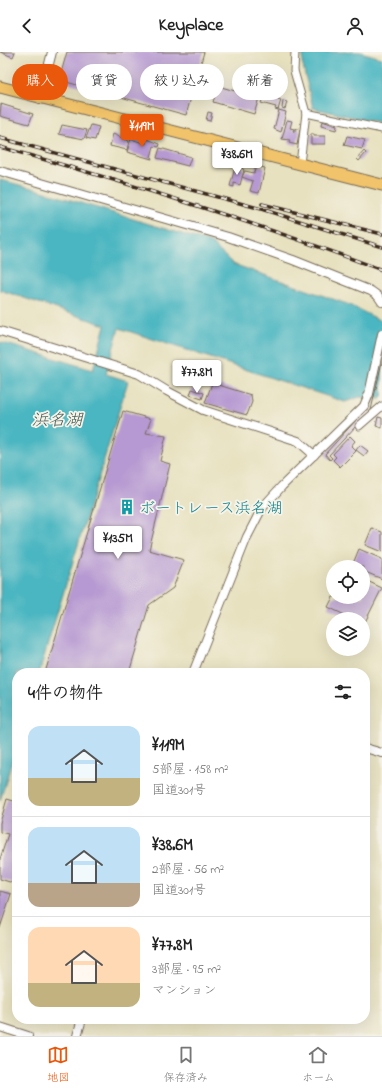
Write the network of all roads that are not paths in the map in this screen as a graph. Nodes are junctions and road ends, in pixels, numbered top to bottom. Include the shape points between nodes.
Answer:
1 (52, 52) edge
2 (295, 52) edge
3 (49, 64) edge
4 (0, 87) edge
5 (12, 91) edge
6 (44, 100) edge
7 (306, 113) junction
8 (382, 129) edge
9 (300, 164) junction
10 (0, 171) edge
11 (382, 185) edge
12 (382, 302) edge
13 (0, 331) edge
14 (382, 334) edge
15 (382, 406) edge
16 (359, 426) dead end
17 (314, 455) junction
18 (195, 668) edge
19 (370, 749) edge
20 (382, 753) edge
21 (81, 1024) edge
22 (0, 1028) edge
23 (28, 1036) edge
24 (77, 1036) edge

1 - 3 street
2 - 7 street via 294,71
4 - 5 highway
6 - 9 highway
7 - 8 street
7 - 9 street
9 - 11 highway
10 - 12 street via 228,237 371,291
13 - 17 street via 139,374 203,410 298,441
14 - 17 street via 369,394 359,413
15 - 16 street
17 - 18 street via 262,508 247,537
19 - 20 street
21 - 24 street
22 - 23 street

